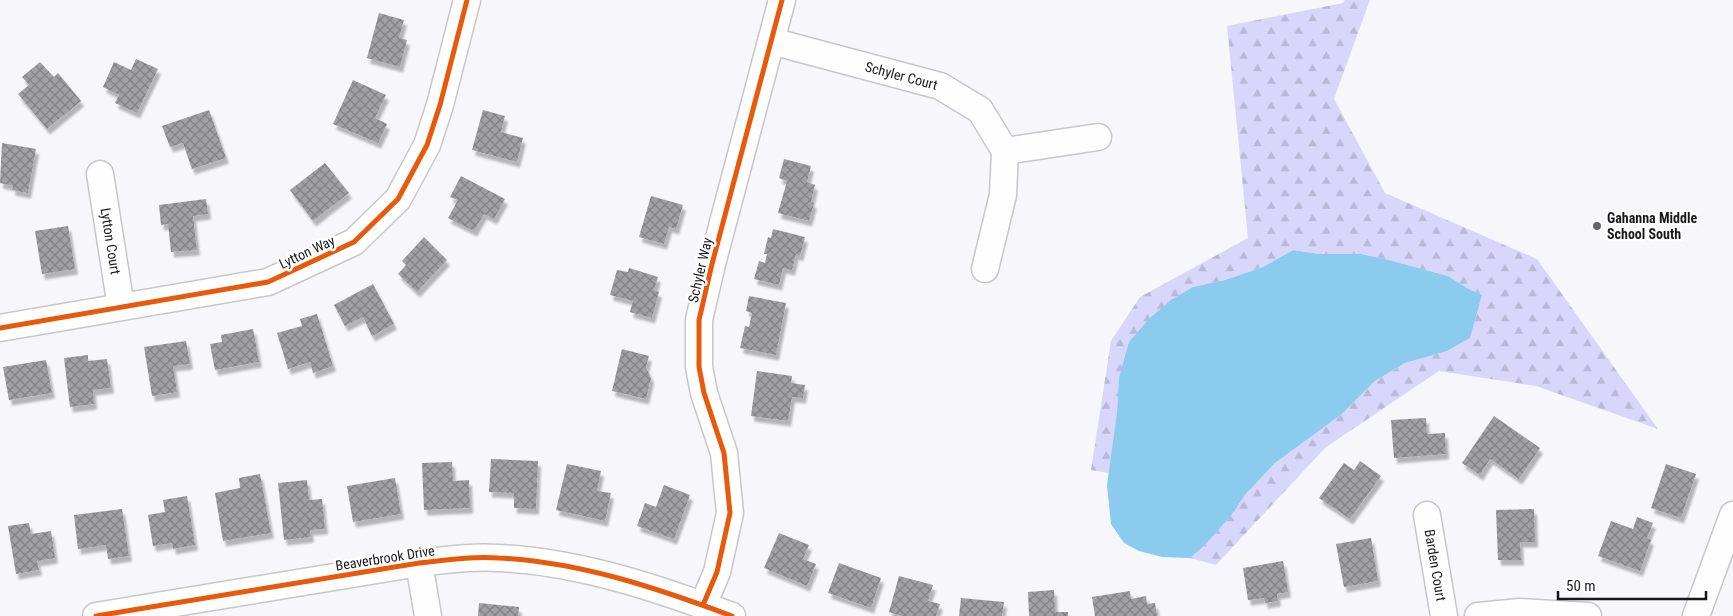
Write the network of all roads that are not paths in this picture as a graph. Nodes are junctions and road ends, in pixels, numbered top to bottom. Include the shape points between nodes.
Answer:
1 (467, 0) edge
2 (782, 0) edge
3 (771, 41) junction
4 (1098, 137) dead end
5 (1005, 151) junction
6 (100, 174) dead end
7 (984, 269) dead end
8 (121, 307) junction
9 (0, 328) edge
10 (1427, 515) dead end
11 (1733, 515) edge
12 (419, 563) junction
13 (704, 604) junction
14 (126, 614) edge
15 (96, 616) edge
16 (428, 616) edge
17 (732, 616) edge
18 (1444, 616) edge
19 (1478, 616) edge
20 (1588, 616) edge
21 (1696, 616) edge

1 - 8 street, Lytton Way via 427,145 398,199 354,242 268,282
2 - 3 street, Schyler Way
3 - 5 street, Schyler Court via 940,86 980,110
3 - 13 street, Schyler Way via 699,320 699,367 724,453 730,513 717,572
4 - 5 street
5 - 7 street via 1004,195
6 - 8 street, Lytton Court
8 - 9 street, Lytton Way
10 - 18 street, Barden Court
11 - 21 street
12 - 13 street, Beaverbrook Drive via 499,558 576,567
12 - 14 street, Beaverbrook Drive
12 - 16 street
13 - 17 street, Beaverbrook Drive
14 - 15 street, Beaverbrook Drive
19 - 20 street via 1520,612

